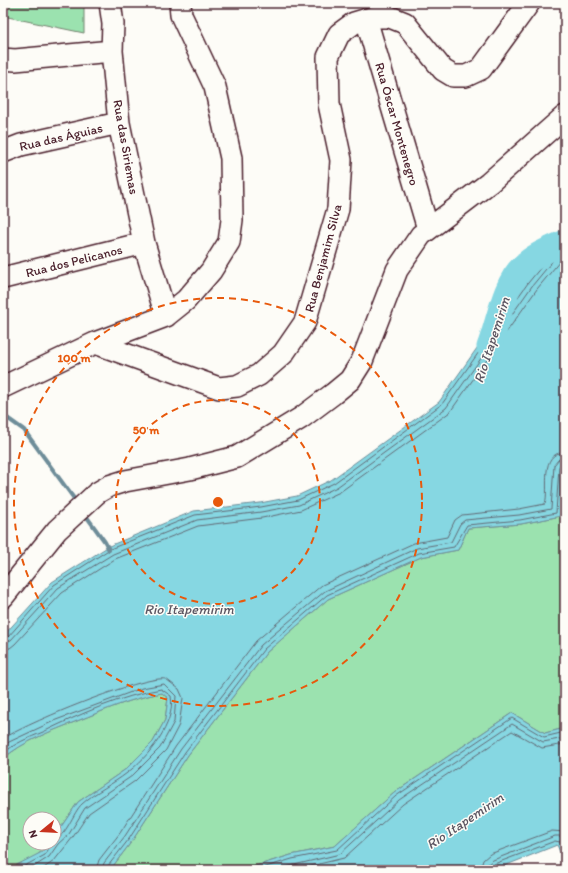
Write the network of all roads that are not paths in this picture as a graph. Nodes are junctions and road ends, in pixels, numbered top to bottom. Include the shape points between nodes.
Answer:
1 (110, 3) edge
2 (180, 3) edge
3 (529, 3) edge
4 (366, 19) junction
5 (112, 51) junction
6 (3, 59) edge
7 (565, 116) edge
8 (119, 123) junction
9 (3, 152) edge
10 (428, 229) junction
11 (144, 243) junction
12 (3, 278) edge
13 (166, 316) junction
14 (95, 343) junction
15 (3, 387) edge
16 (3, 597) edge

1 - 5 street, Rua das Siriemas via 113,24
2 - 13 street via 181,15 215,87 231,158 232,220 229,242 211,271 186,300
3 - 4 street, Rua Benjamim Silva via 481,69 466,76 453,76 444,70 405,23 390,17 374,16
4 - 10 street, Rua Óscar Montenegro
4 - 14 street, Rua Benjamim Silva via 354,23 339,34 328,57 329,104 341,160 338,209 305,322 283,354 259,375 237,386 218,388
5 - 6 street
5 - 8 street, Rua das Siriemas
7 - 10 street via 490,183
8 - 9 street, Rua das Águias via 21,145
8 - 11 street, Rua das Siriemas
10 - 16 street via 397,270 362,362 350,380 300,418 237,457 125,481 97,493 57,530
11 - 12 street, Rua dos Pelicanos
11 - 13 street, Rua das Siriemas
13 - 14 street
14 - 15 street

